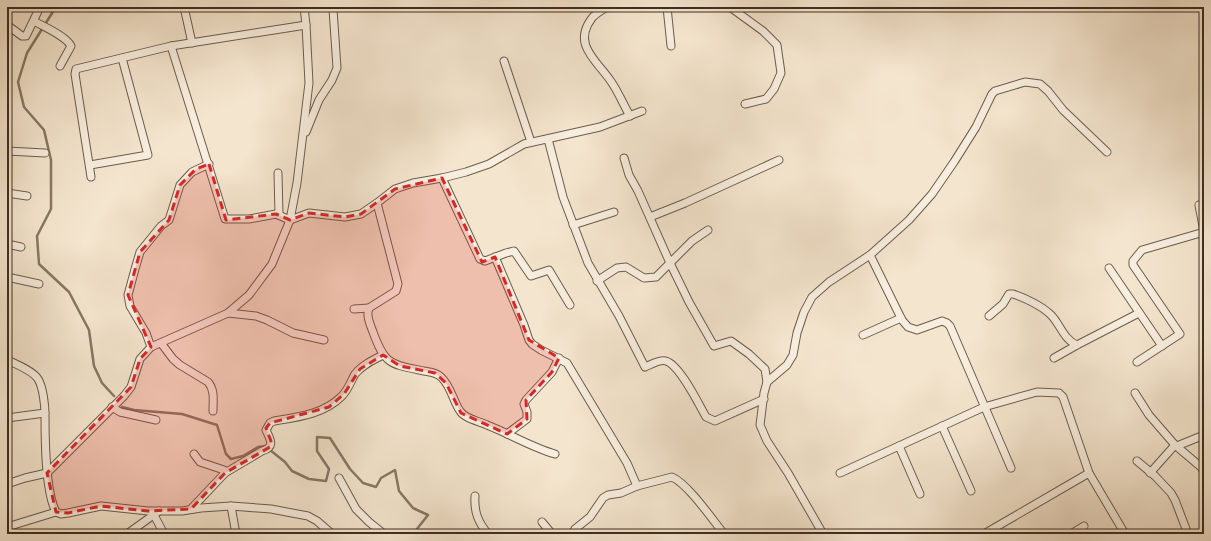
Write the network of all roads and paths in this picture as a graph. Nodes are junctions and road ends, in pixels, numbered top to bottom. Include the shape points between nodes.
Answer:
1 (40, 7) edge
2 (184, 7) edge
3 (304, 7) edge
4 (607, 7) edge
5 (667, 7) edge
6 (730, 7) edge
7 (333, 9) dead end
8 (34, 21) junction
9 (306, 25) junction
10 (7, 26) edge
11 (192, 43) junction
12 (171, 46) junction
13 (671, 46) dead end
14 (122, 58) junction
15 (504, 61) dead end
16 (60, 66) dead end
17 (745, 104) dead end
18 (642, 111) dead end
19 (630, 116) junction
20 (548, 139) junction
21 (303, 140) junction
22 (532, 142) junction
23 (7, 151) edge
24 (1107, 152) dead end
25 (45, 153) dead end
26 (624, 158) dead end
27 (779, 160) dead end
28 (209, 164) junction
29 (90, 165) junction
30 (278, 174) dead end
31 (91, 177) dead end
32 (442, 178) junction
33 (7, 193) edge
34 (27, 196) dead end
35 (377, 203) junction
36 (1199, 205) dead end
37 (614, 212) dead end
38 (279, 215) junction
39 (650, 216) junction
40 (290, 220) junction
41 (573, 225) junction
42 (708, 230) dead end
43 (1204, 232) edge
44 (7, 244) edge
45 (21, 246) dead end
46 (870, 255) junction
47 (495, 257) junction
48 (670, 263) junction
49 (1109, 268) dead end
50 (7, 277) edge
51 (598, 281) junction
52 (39, 284) dead end
53 (570, 304) dead end
54 (369, 308) junction
55 (354, 309) dead end
56 (228, 313) junction
57 (1140, 313) junction
58 (989, 316) dead end
59 (901, 318) junction
60 (863, 335) dead end
61 (324, 340) dead end
62 (161, 343) junction
63 (1077, 345) junction
64 (1162, 346) junction
65 (151, 347) junction
66 (383, 355) junction
67 (559, 358) junction
68 (1054, 358) dead end
69 (7, 360) edge
70 (1137, 362) dead end
71 (767, 382) junction
72 (1136, 393) dead end
73 (764, 399) junction
74 (112, 407) junction
75 (984, 407) junction
76 (213, 411) dead end
77 (45, 413) junction
78 (7, 418) edge
79 (156, 420) dead end
80 (942, 426) junction
81 (508, 434) junction
82 (1204, 436) edge
83 (899, 446) junction
84 (1176, 446) junction
85 (194, 454) dead end
86 (555, 454) dead end
87 (1137, 461) dead end
88 (1011, 468) dead end
89 (1204, 472) edge
90 (47, 473) junction
91 (225, 473) junction
92 (840, 473) dead end
93 (1089, 473) junction
94 (1150, 473) junction
95 (339, 478) dead end
96 (7, 484) edge
97 (637, 486) junction
98 (971, 491) dead end
99 (920, 494) dead end
100 (475, 496) dead end
101 (230, 506) junction
102 (191, 510) junction
103 (56, 512) junction
104 (156, 513) junction
105 (542, 522) dead end
106 (1084, 526) dead end
107 (7, 527) edge
108 (127, 534) edge
109 (164, 534) edge
110 (236, 534) edge
111 (330, 534) edge
112 (384, 534) edge
113 (488, 534) edge
114 (552, 534) edge
115 (572, 534) edge
116 (724, 534) edge
117 (823, 534) edge
118 (984, 534) edge
119 (1071, 534) edge
120 (1125, 534) edge
121 (1188, 534) edge

1 - 8 street
2 - 11 street
3 - 9 street
4 - 19 street via 592,17 584,31 584,40 587,50 611,81
5 - 13 street
6 - 17 street via 763,30 777,45 781,73 774,89 766,99
7 - 21 street via 337,68 319,100
8 - 10 street via 24,36
8 - 16 street via 70,43 71,46
9 - 11 street
9 - 21 street via 309,83
11 - 12 street
12 - 14 street
12 - 28 street
14 - 29 street via 76,69
14 - 29 street via 148,155
15 - 22 street
18 - 19 street
19 - 20 street via 600,127
20 - 22 street
20 - 41 street via 563,198
21 - 40 street
22 - 32 street via 489,164
23 - 25 street
24 - 46 street via 1040,84 1025,82 994,91 976,127 932,194 909,220
26 - 39 street via 629,175
27 - 39 street via 685,203
28 - 38 street via 225,219
28 - 65 street via 192,172 180,185 169,220 140,252 128,295 130,306
29 - 31 street
30 - 38 street
32 - 35 street via 395,189
32 - 47 street via 480,259 485,261
33 - 34 street
35 - 40 street via 361,214 345,217 309,213
35 - 54 street via 398,284 396,291
36 - 43 street
37 - 41 street
38 - 40 street
39 - 48 street
40 - 56 street via 272,264 249,295
41 - 51 street
42 - 48 street via 692,241
43 - 64 street via 1142,250 1133,262 1180,334
44 - 45 street
46 - 59 street
46 - 71 street via 829,282 812,297 797,333 793,355 787,365
47 - 53 street via 514,251 532,276 549,270
47 - 67 street via 529,340 541,350
48 - 51 street via 656,277 644,278 626,267 617,268
48 - 71 street via 714,346 731,341 750,354 765,369
49 - 57 street
50 - 52 street
51 - 73 street via 620,316 645,367 666,361 678,370 706,417 715,421
54 - 55 street
54 - 66 street via 369,322
56 - 61 street via 256,316 292,333
56 - 62 street
57 - 63 street
57 - 64 street
58 - 63 street via 1003,304 1009,294 1013,294 1050,313 1067,338
59 - 60 street
59 - 75 street via 908,328 917,330 942,321 950,326
62 - 65 street
62 - 76 street via 180,365 211,385
63 - 68 street
64 - 70 street
65 - 74 street via 138,364 131,387
66 - 81 street via 387,360 400,366 436,373 446,383 461,413
66 - 91 street via 360,369 344,394 329,407 309,415 270,423 266,430 271,441 268,449
67 - 81 street via 552,372 526,400 524,404 527,419
67 - 97 street via 572,370
69 - 77 street via 38,378
71 - 73 street
72 - 84 street via 1149,415
73 - 117 street via 760,425
74 - 79 street via 120,412
74 - 90 street
75 - 80 street
75 - 88 street
75 - 93 street via 1037,392 1060,393
77 - 78 street
77 - 90 street
80 - 83 street
80 - 98 street
81 - 86 street
82 - 84 street
83 - 92 street
83 - 99 street
84 - 89 street
84 - 94 street
85 - 91 street via 200,462 224,470
87 - 94 street
90 - 96 street
90 - 103 street
91 - 102 street
93 - 118 street
93 - 120 street
94 - 121 street via 1171,493
95 - 112 street via 356,509
97 - 115 street via 608,495 590,518
97 - 116 street via 672,477 677,479
100 - 113 street via 474,503 479,521
101 - 102 street
101 - 110 street
101 - 111 street via 271,509 308,516
102 - 104 street
103 - 104 street via 61,514 101,506
103 - 107 street
104 - 108 street
104 - 109 street
105 - 114 street
106 - 119 street

